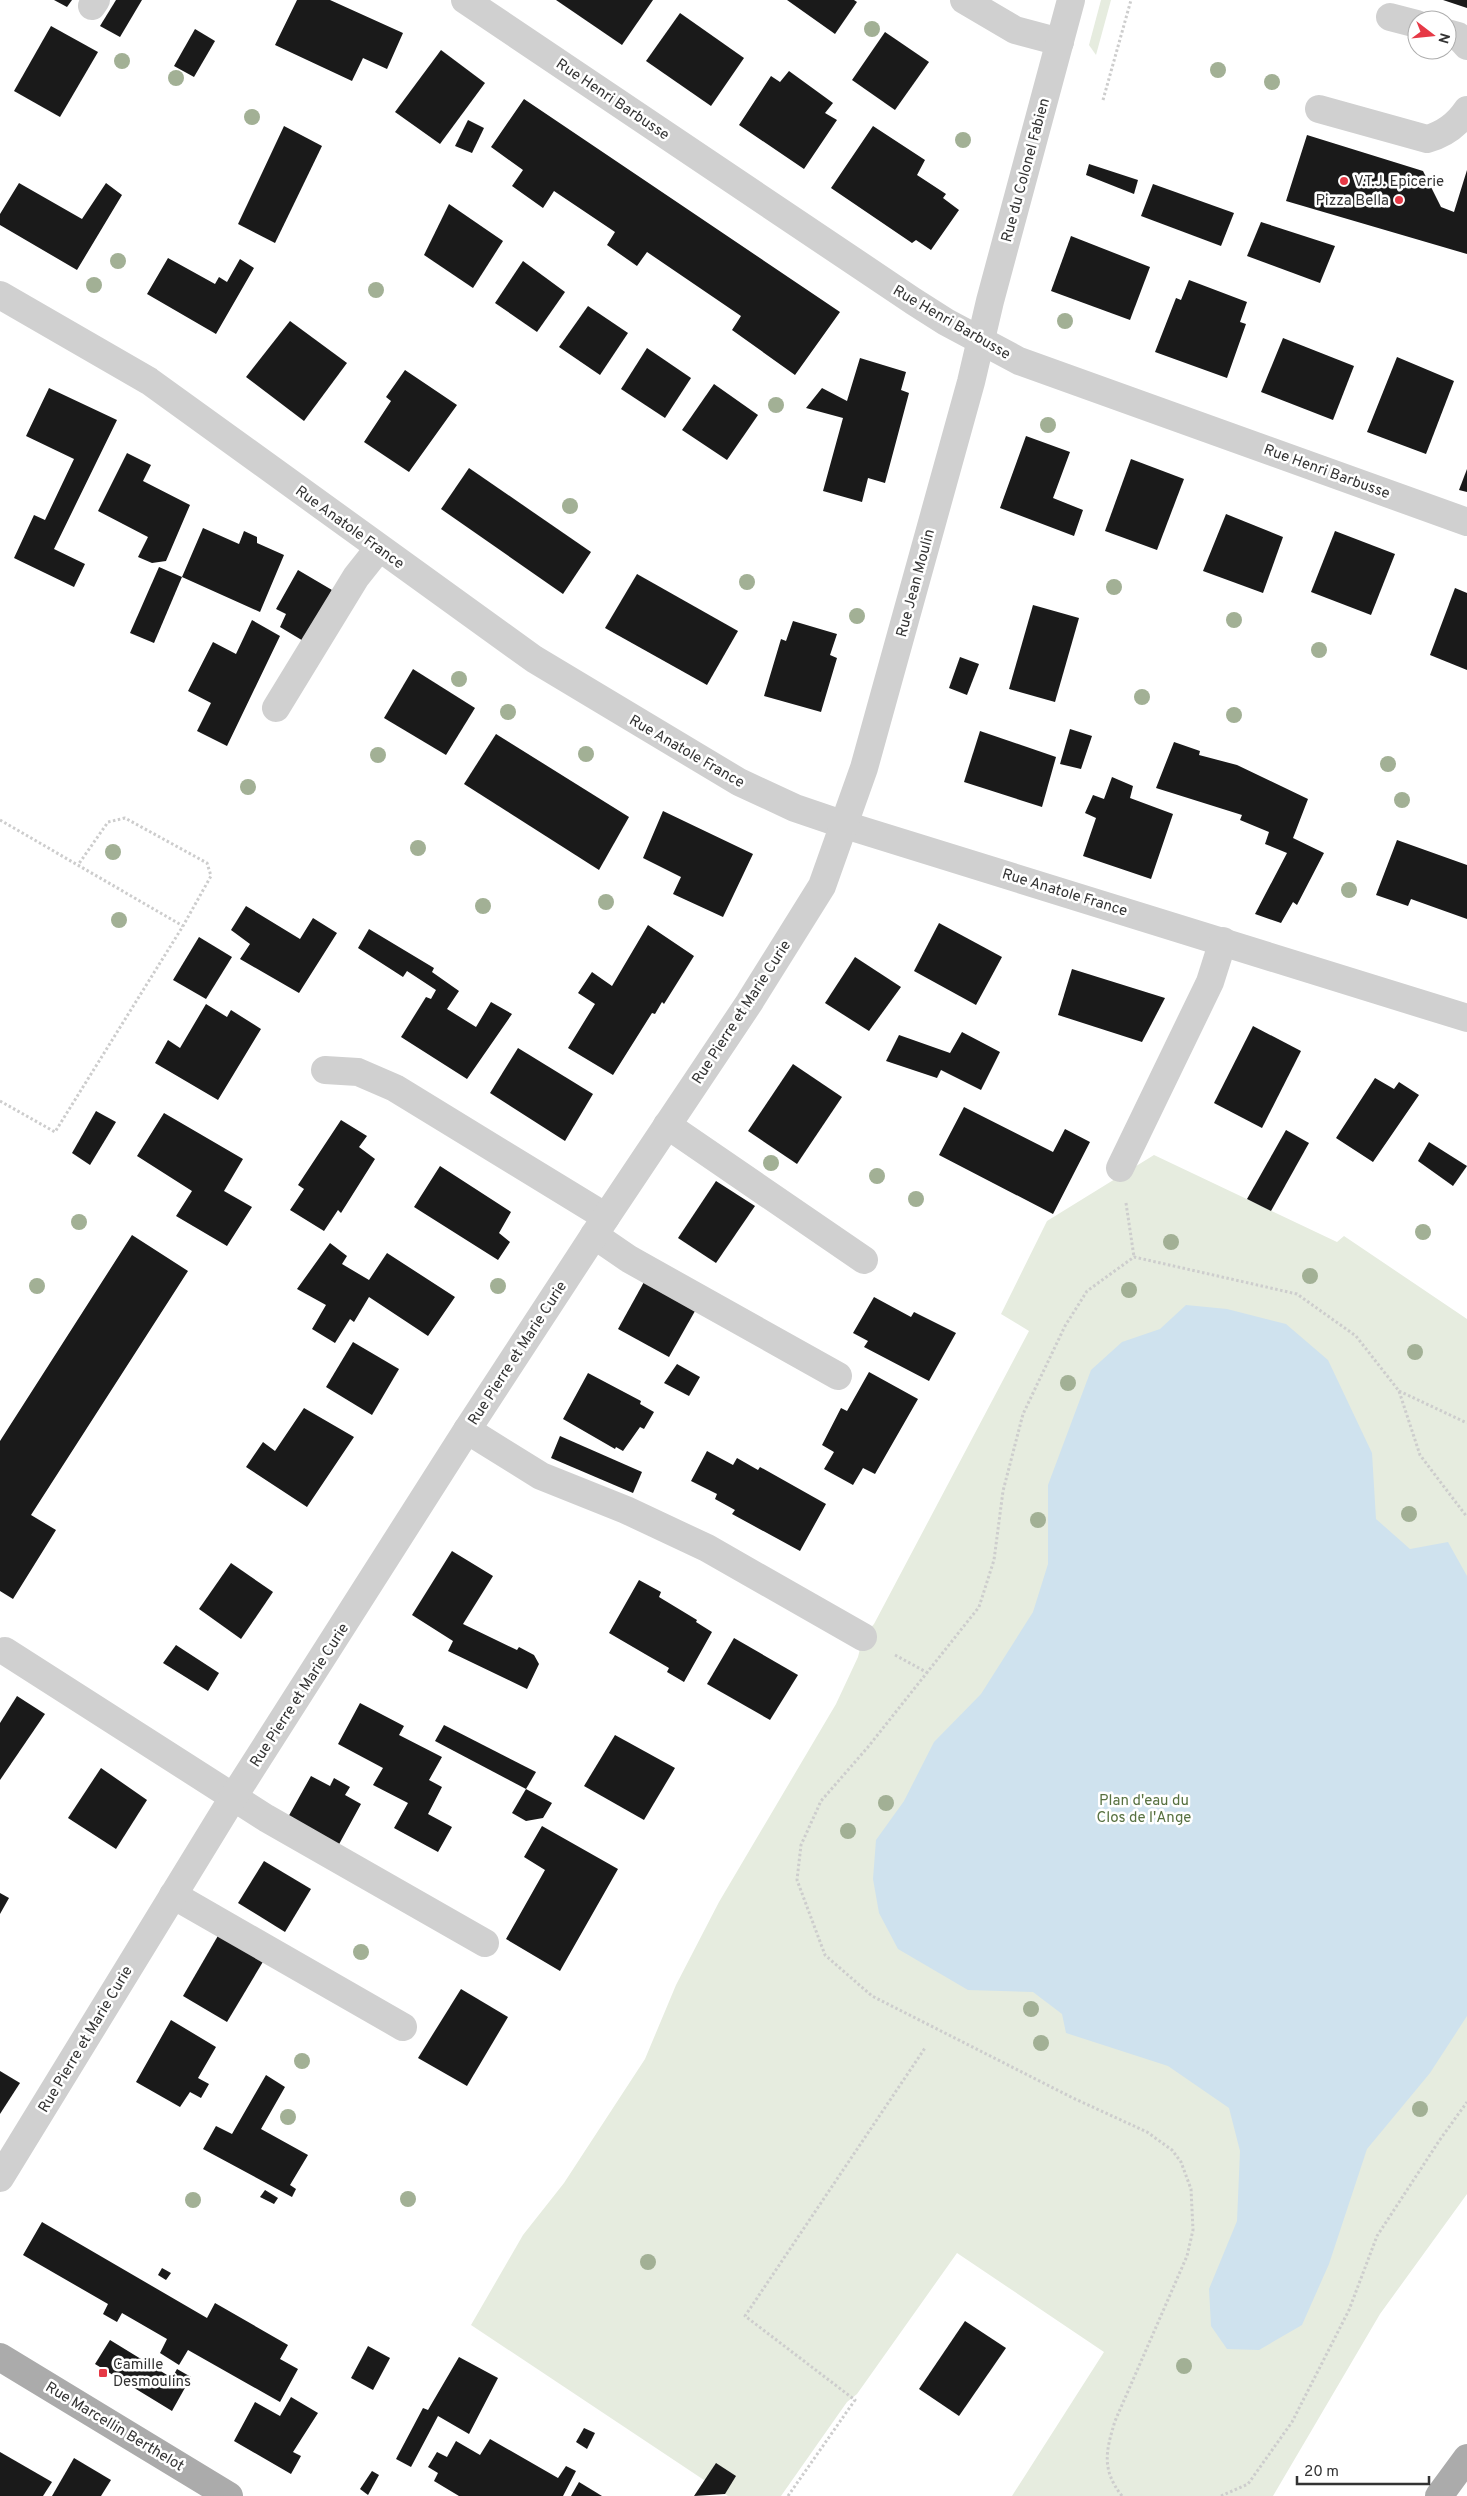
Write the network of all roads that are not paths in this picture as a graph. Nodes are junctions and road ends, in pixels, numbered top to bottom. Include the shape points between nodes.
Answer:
1 (465, 0) edge
2 (964, 0) edge
3 (1071, 0) edge
4 (1390, 17) dead end
5 (1407, 21) edge
6 (1457, 36) edge
7 (1060, 42) junction
8 (1467, 46) edge
9 (1320, 110) dead end
10 (1467, 110) edge
11 (0, 294) edge
12 (981, 340) junction
13 (1467, 522) edge
14 (379, 548) junction
15 (276, 708) dead end
16 (845, 825) junction
17 (1223, 941) junction
18 (1467, 1018) edge
19 (325, 1070) dead end
20 (667, 1125) junction
21 (1120, 1168) road end
22 (600, 1226) junction
23 (864, 1260) dead end
24 (838, 1376) dead end
25 (467, 1430) junction
26 (863, 1637) dead end
27 (4, 1651) dead end
28 (234, 1796) junction
29 (173, 1895) junction
30 (485, 1943) dead end
31 (402, 2027) dead end
32 (0, 2178) edge
33 (0, 2357) edge
34 (1467, 2458) edge
35 (228, 2496) edge
36 (1439, 2496) edge

1 - 12 street, Rue Henri Barbusse via 913,302
2 - 7 street via 1015,30
3 - 7 street, Rue du Colonel Fabien
4 - 5 street
6 - 8 street
7 - 12 street, Rue du Colonel Fabien
9 - 10 street via 1427,139 1442,135 1459,122
11 - 14 street, Rue Anatole France via 149,381
12 - 13 street, Rue Henri Barbusse via 1019,361
12 - 16 street, Rue Jean Moulin via 864,768
14 - 15 street via 356,577
14 - 16 street, Rue Anatole France via 534,659 637,722 739,782 795,808
16 - 17 street, Rue Anatole France
16 - 20 street, Rue Pierre et Marie Curie via 822,886
17 - 18 street, Rue Anatole France
17 - 21 street via 1210,982
19 - 22 street via 358,1072 395,1088
20 - 22 street, Rue Pierre et Marie Curie
20 - 23 street
22 - 24 street via 629,1260
22 - 25 street, Rue Pierre et Marie Curie
25 - 26 street via 541,1476 626,1510 707,1548
25 - 28 street, Rue Pierre et Marie Curie
27 - 28 street
28 - 29 street, Rue Pierre et Marie Curie
28 - 30 street via 266,1818
29 - 31 street
29 - 32 street, Rue Pierre et Marie Curie
33 - 35 main road, Rue Marcellin Berthelot
34 - 36 main road

